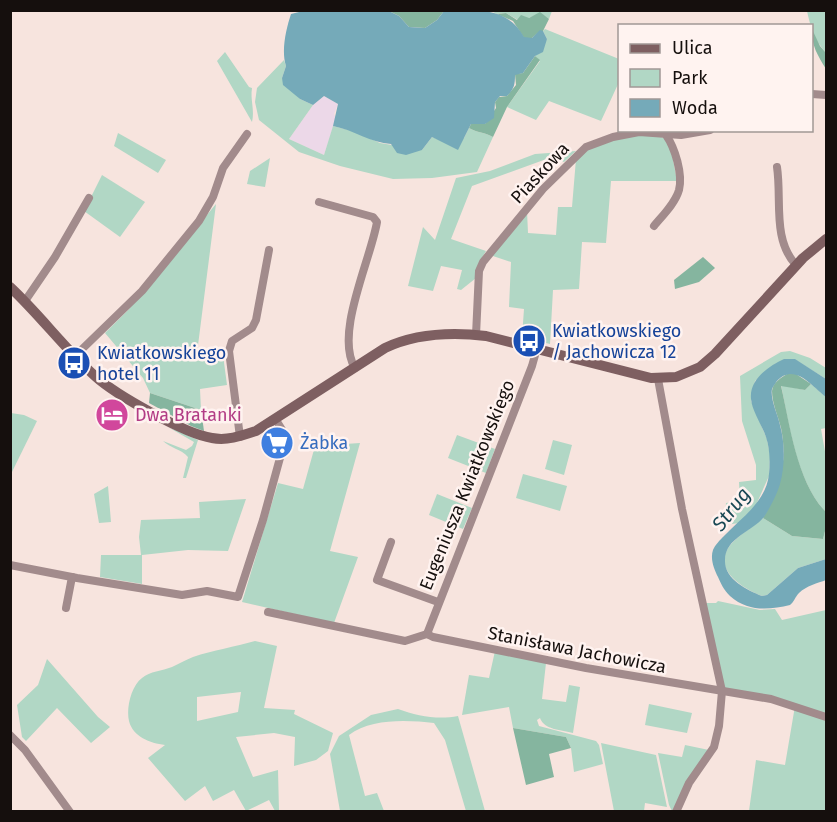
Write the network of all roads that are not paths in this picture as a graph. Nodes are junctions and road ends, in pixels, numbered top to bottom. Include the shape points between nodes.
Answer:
1 (698, 132) edge
2 (247, 134) dead end
3 (666, 135) junction
4 (777, 168) dead end
5 (89, 198) dead end
6 (319, 202) dead end
7 (654, 226) dead end
8 (826, 238) edge
9 (269, 250) dead end
10 (796, 265) junction
11 (10, 287) edge
12 (26, 302) junction
13 (476, 335) junction
14 (537, 348) junction
15 (75, 355) junction
16 (355, 368) junction
17 (658, 379) junction
18 (276, 420) junction
19 (240, 436) junction
20 (391, 542) dead end
21 (10, 565) edge
22 (72, 577) junction
23 (438, 602) junction
24 (66, 608) dead end
25 (268, 612) dead end
26 (427, 634) junction
27 (722, 691) junction
28 (826, 717) edge
29 (10, 735) edge
30 (70, 812) edge
31 (676, 812) edge

1 - 3 street, Piaskowa
2 - 15 street via 223,168 199,221 142,291
3 - 7 street via 673,145 679,189
3 - 13 street, Piaskowa via 639,132 599,141 586,147 558,173 483,262 479,271
4 - 10 street via 782,240
5 - 12 street
6 - 16 street via 377,222 349,332 349,356
8 - 10 street
9 - 19 street via 256,320 252,328 232,340 229,351
10 - 17 street via 708,360 684,375
11 - 12 street
12 - 15 street
13 - 14 street
13 - 16 street via 414,337 385,348
14 - 17 street
14 - 23 street, Eugeniusza Kwiatkowskiego
15 - 19 street via 112,389 184,429 211,438
16 - 18 street
17 - 27 street
18 - 19 street
18 - 22 street via 286,436 238,597 207,591 182,595
20 - 23 street via 377,580
21 - 22 street
22 - 24 street
23 - 26 street, Eugeniusza Kwiatkowskiego
25 - 26 street via 405,640
26 - 27 street, Stanisława Jachowicza via 522,656
27 - 28 street, Stanisława Jachowicza via 771,699
27 - 31 street via 714,747 689,783
29 - 30 street via 26,750

